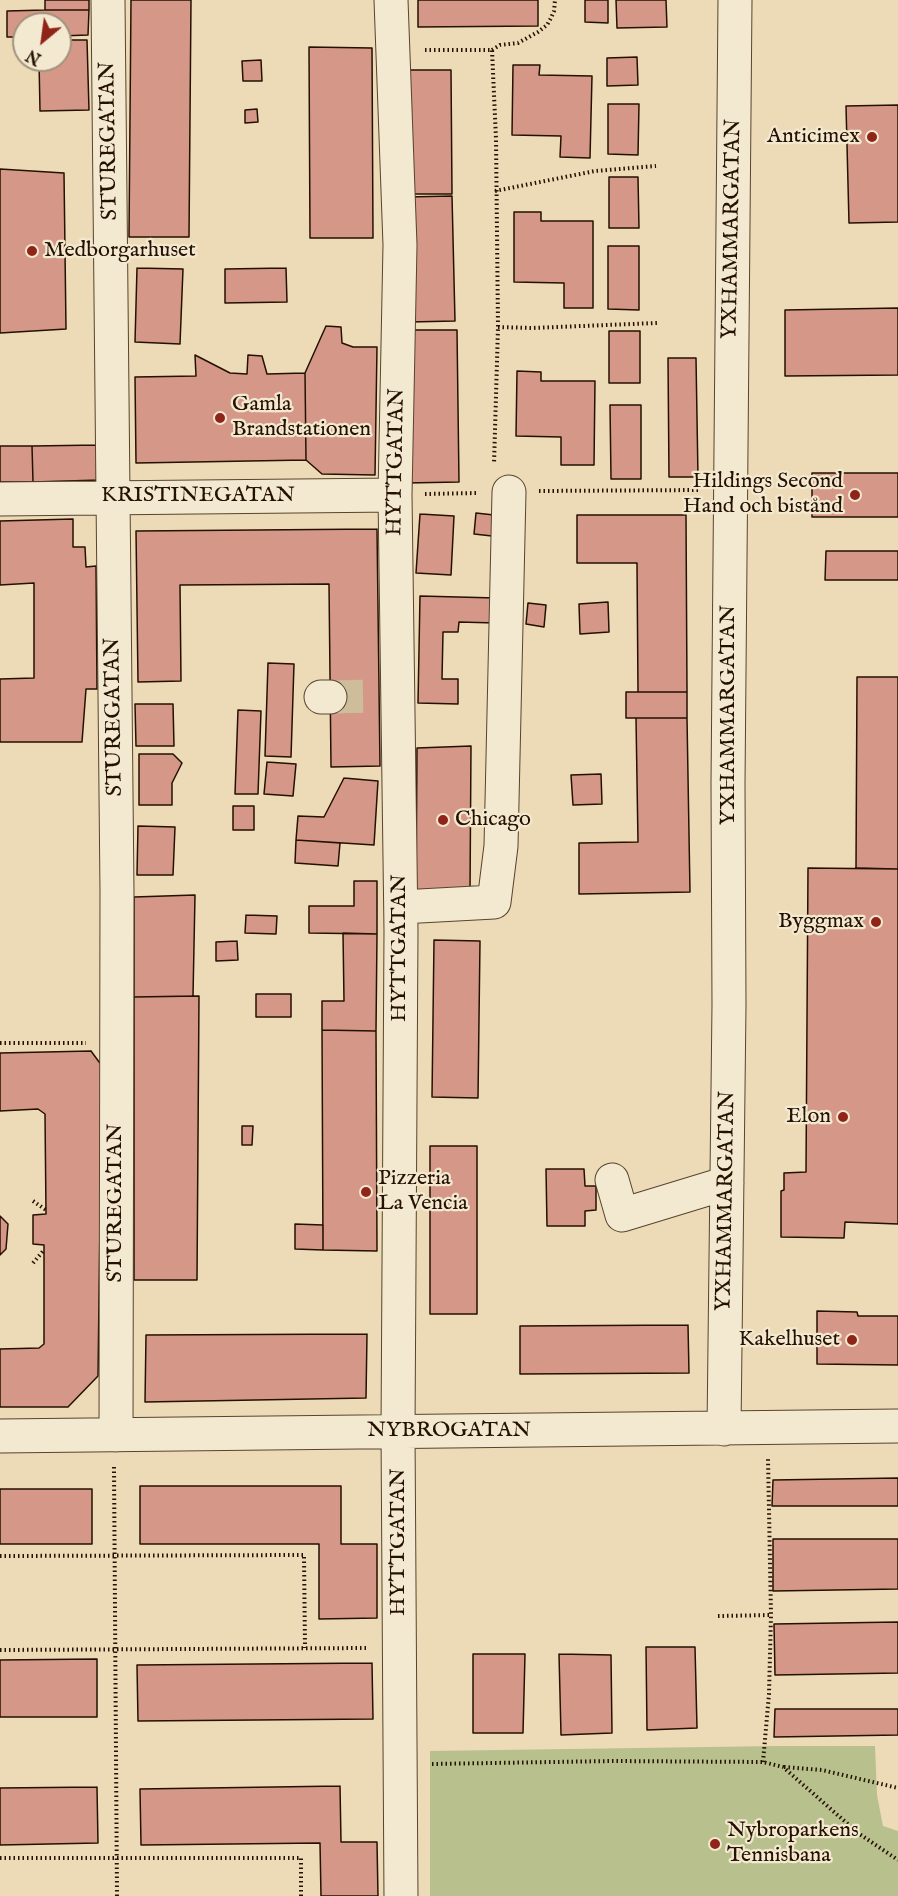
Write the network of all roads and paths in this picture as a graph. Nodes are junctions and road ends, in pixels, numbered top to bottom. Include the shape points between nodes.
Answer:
1 (108, 0) edge
2 (391, 0) edge
3 (555, 0) edge
4 (735, 0) edge
5 (393, 50) junction
6 (492, 50) junction
7 (656, 166) dead end
8 (495, 191) junction
9 (657, 322) dead end
10 (498, 327) junction
11 (730, 490) junction
12 (501, 492) junction
13 (395, 495) junction
14 (113, 497) junction
15 (0, 499) edge
16 (401, 907) junction
17 (0, 1043) edge
18 (116, 1044) junction
19 (612, 1180) dead end
20 (727, 1183) junction
21 (33, 1201) dead end
22 (46, 1210) dead end
23 (44, 1250) dead end
24 (33, 1263) dead end
25 (898, 1426) edge
26 (724, 1429) junction
27 (398, 1431) junction
28 (0, 1436) edge
29 (115, 1446) junction
30 (768, 1451) dead end
31 (0, 1556) edge
32 (114, 1556) junction
33 (771, 1615) junction
34 (718, 1616) dead end
35 (305, 1648) junction
36 (399, 1648) junction
37 (115, 1649) junction
38 (0, 1650) edge
39 (763, 1762) junction
40 (400, 1765) junction
41 (783, 1767) junction
42 (898, 1788) edge
43 (0, 1858) edge
44 (116, 1858) junction
45 (898, 1860) edge
46 (117, 1896) edge
47 (301, 1896) edge
48 (400, 1896) edge

1 - 14 street, STUREGATAN
2 - 5 street, HYTTGATAN
3 - 6 path via 547,25 518,42
4 - 11 street, YXHAMMARGATAN
5 - 6 path
5 - 13 street, HYTTGATAN via 400,245
6 - 8 path
7 - 8 path via 595,171
8 - 10 path
9 - 10 path
10 - 12 path
11 - 12 path
11 - 20 street, YXHAMMARGATAN
12 - 13 path
12 - 16 street via 501,846 494,902
13 - 14 street, KRISTINEGATAN
13 - 16 street, HYTTGATAN via 388,696
14 - 15 street, KRISTINEGATAN
14 - 18 street, STUREGATAN
16 - 27 street, HYTTGATAN
17 - 18 path
18 - 29 street, STUREGATAN
19 - 20 street via 622,1215
20 - 26 street, YXHAMMARGATAN
21 - 22 path
23 - 24 path
25 - 26 street, NYBROGATAN
26 - 27 street, NYBROGATAN
27 - 29 street, NYBROGATAN
27 - 36 street, HYTTGATAN
28 - 29 street, NYBROGATAN
29 - 32 path
30 - 33 path
31 - 32 path
32 - 35 path via 304,1555
32 - 37 path
33 - 34 path
33 - 39 path
35 - 36 path
35 - 37 path
36 - 40 street, HYTTGATAN
37 - 38 path
37 - 44 path
39 - 40 path
39 - 41 path
40 - 48 street, HYTTGATAN
41 - 42 path via 822,1770
41 - 45 path via 858,1833
43 - 44 path
44 - 46 path
44 - 47 path via 301,1858

